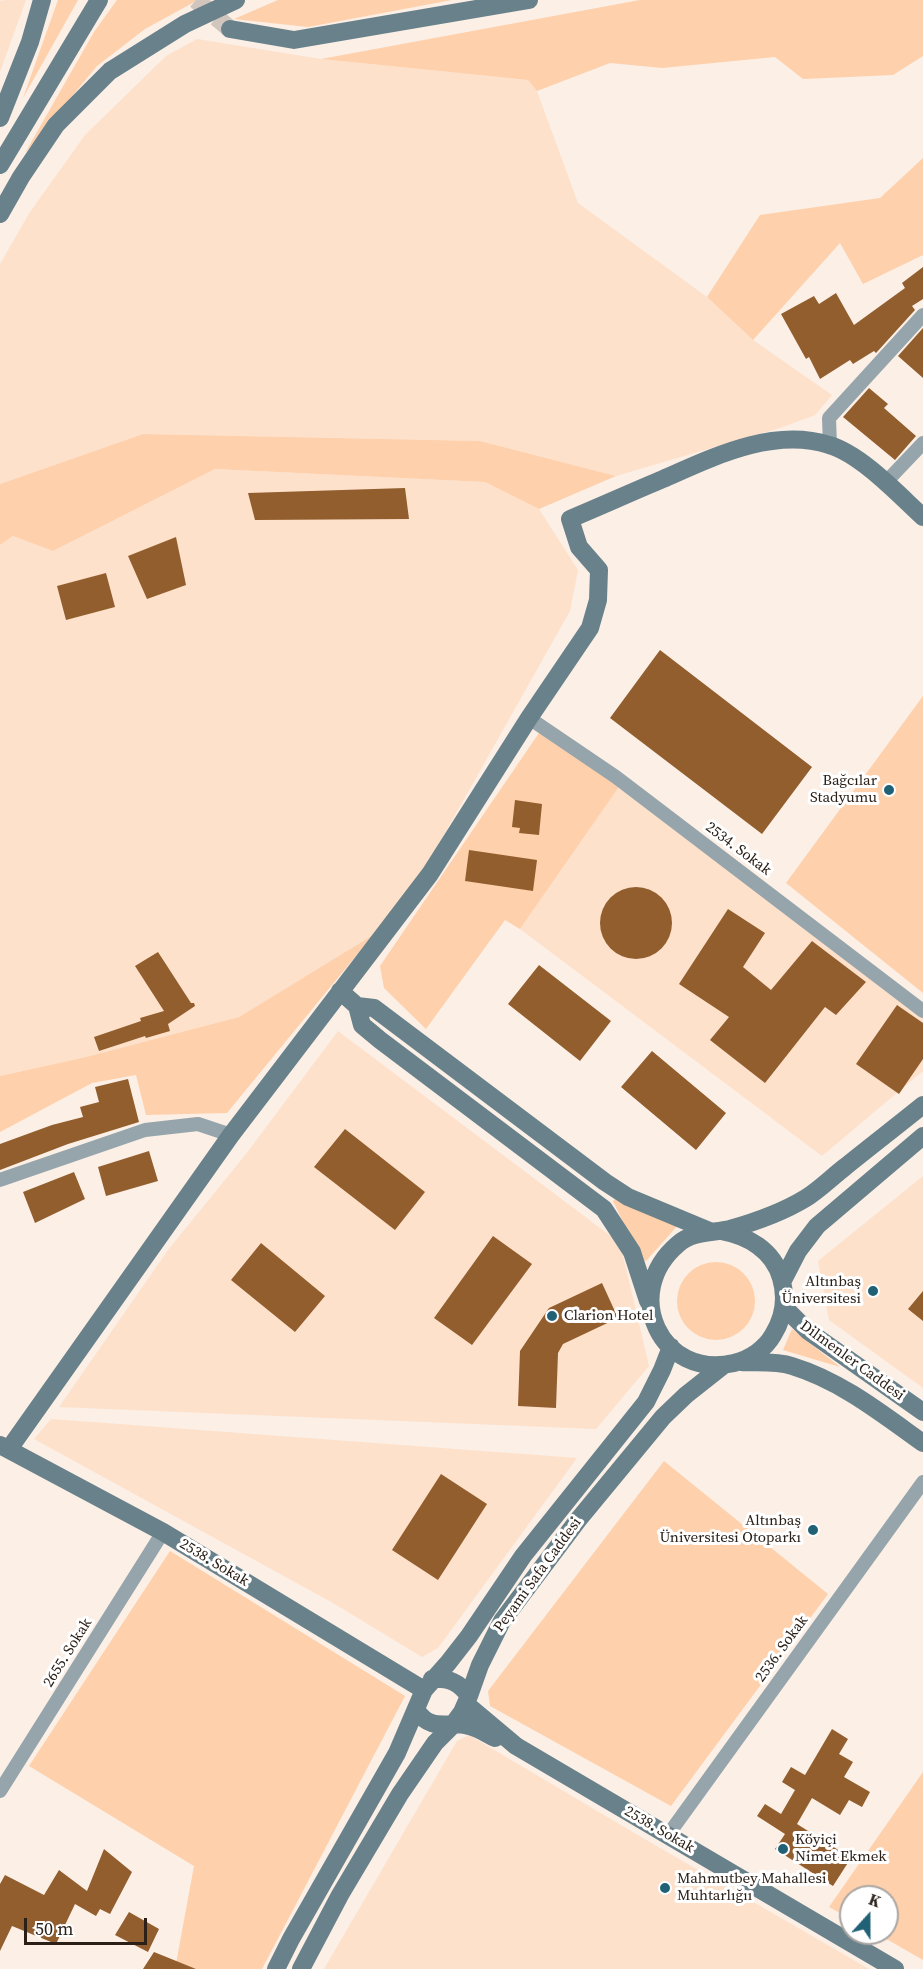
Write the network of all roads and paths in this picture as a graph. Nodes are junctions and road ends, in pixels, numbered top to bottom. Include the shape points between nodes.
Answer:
1 (42, 0) edge
2 (99, 0) edge
3 (236, 0) edge
4 (528, 0) edge
5 (230, 29) tunnel mouth
6 (0, 118) edge
7 (0, 165) edge
8 (0, 214) edge
9 (923, 315) edge
10 (923, 443) edge
11 (830, 445) junction
12 (886, 482) junction
13 (923, 517) edge
14 (529, 718) junction
15 (340, 991) junction
16 (357, 1006) junction
17 (923, 1011) edge
18 (923, 1105) edge
19 (231, 1135) junction
20 (923, 1136) edge
21 (0, 1180) edge
22 (716, 1231) junction
23 (782, 1282) junction
24 (784, 1308) junction
25 (651, 1312) junction
26 (671, 1347) junction
27 (732, 1363) junction
28 (923, 1412) edge
29 (923, 1443) edge
30 (5, 1447) edge
31 (923, 1482) edge
32 (164, 1532) junction
33 (428, 1684) junction
34 (468, 1700) junction
35 (417, 1711) junction
36 (454, 1724) junction
37 (516, 1746) junction
38 (0, 1791) edge
39 (668, 1835) junction
40 (276, 1969) edge
41 (301, 1969) edge
42 (895, 1969) edge

1 - 6 street
2 - 7 street
3 - 8 street via 184,24 110,71 56,125
4 - 5 street via 294,40
9 - 11 street via 829,418
10 - 12 street
11 - 12 street
11 - 14 street via 769,441 728,451 570,519 579,547 599,570 598,600 590,628
12 - 13 street
14 - 15 street via 430,873
14 - 17 street, 2534. Sokak via 616,777
15 - 16 street
15 - 19 street
16 - 22 street via 374,1008 628,1197
16 - 25 street via 362,1025 371,1033 604,1209 632,1252
18 - 22 street via 806,1198 768,1216
19 - 21 street via 198,1124 145,1130
19 - 30 street
20 - 23 street via 817,1226
22 - 23 street via 736,1234 764,1250
22 - 25 street via 681,1241 666,1255 652,1282
23 - 24 street
24 - 27 street via 770,1340 758,1352
24 - 28 street, Dilmenler Caddesi via 808,1331
25 - 26 street
26 - 27 street via 696,1362
26 - 33 street, Peyami Safa Caddesi via 646,1402
27 - 29 street, Dilmenler Caddesi via 789,1365 828,1380
27 - 34 street, Peyami Safa Caddesi via 686,1395 663,1417 578,1520 502,1621
30 - 32 street, 2538. Sokak
31 - 39 street, 2536. Sokak
32 - 33 street, 2538. Sokak
32 - 38 street, 2655. Sokak
33 - 34 street via 451,1680 463,1688
33 - 35 street, Peyami Safa Caddesi
34 - 36 street, Peyami Safa Caddesi
34 - 37 street
35 - 36 street via 430,1723
35 - 40 street, Peyami Safa Caddesi
36 - 37 street via 469,1726
36 - 41 street, Peyami Safa Caddesi via 435,1743 400,1794
37 - 39 street, 2538. Sokak
39 - 42 street, 2538. Sokak

